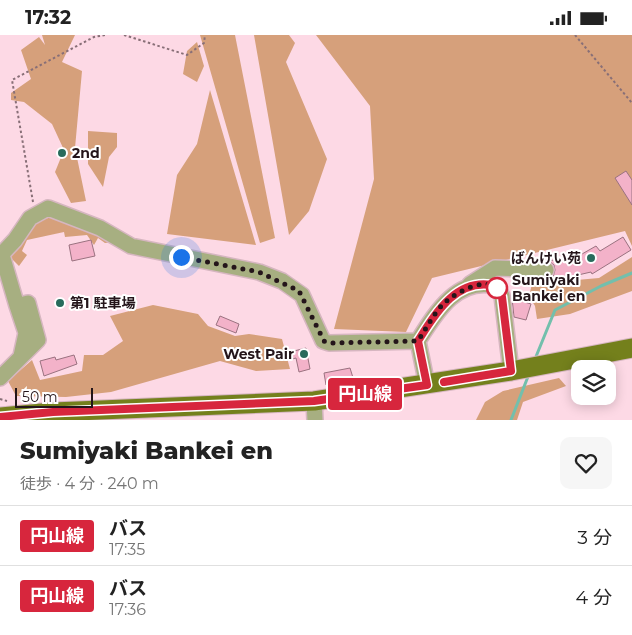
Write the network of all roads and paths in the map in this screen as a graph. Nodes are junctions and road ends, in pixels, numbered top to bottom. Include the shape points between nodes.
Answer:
1 (105, 35) edge
2 (124, 35) edge
3 (205, 35) edge
4 (575, 35) edge
5 (632, 103) edge
6 (34, 205) dead end
7 (1, 256) edge
8 (546, 270) dead end
9 (452, 295) junction
10 (418, 341) junction
11 (632, 348) edge
12 (523, 369) junction
13 (0, 378) edge
14 (427, 385) junction
15 (315, 411) edge
16 (53, 416) edge
17 (3, 418) edge

1 - 6 path via 94,37 12,79
2 - 3 path via 187,55 204,43
4 - 5 path
7 - 10 lane via 30,218 48,208 100,227 131,246 259,272 282,281 302,295 324,341 329,343
7 - 13 lane via 26,333 21,356
8 - 9 lane via 495,269
9 - 10 lane via 438,309
9 - 12 lane via 475,285 496,286
10 - 14 lane
11 - 12 main road
12 - 14 main road
14 - 15 main road
15 - 16 main road
16 - 17 main road

